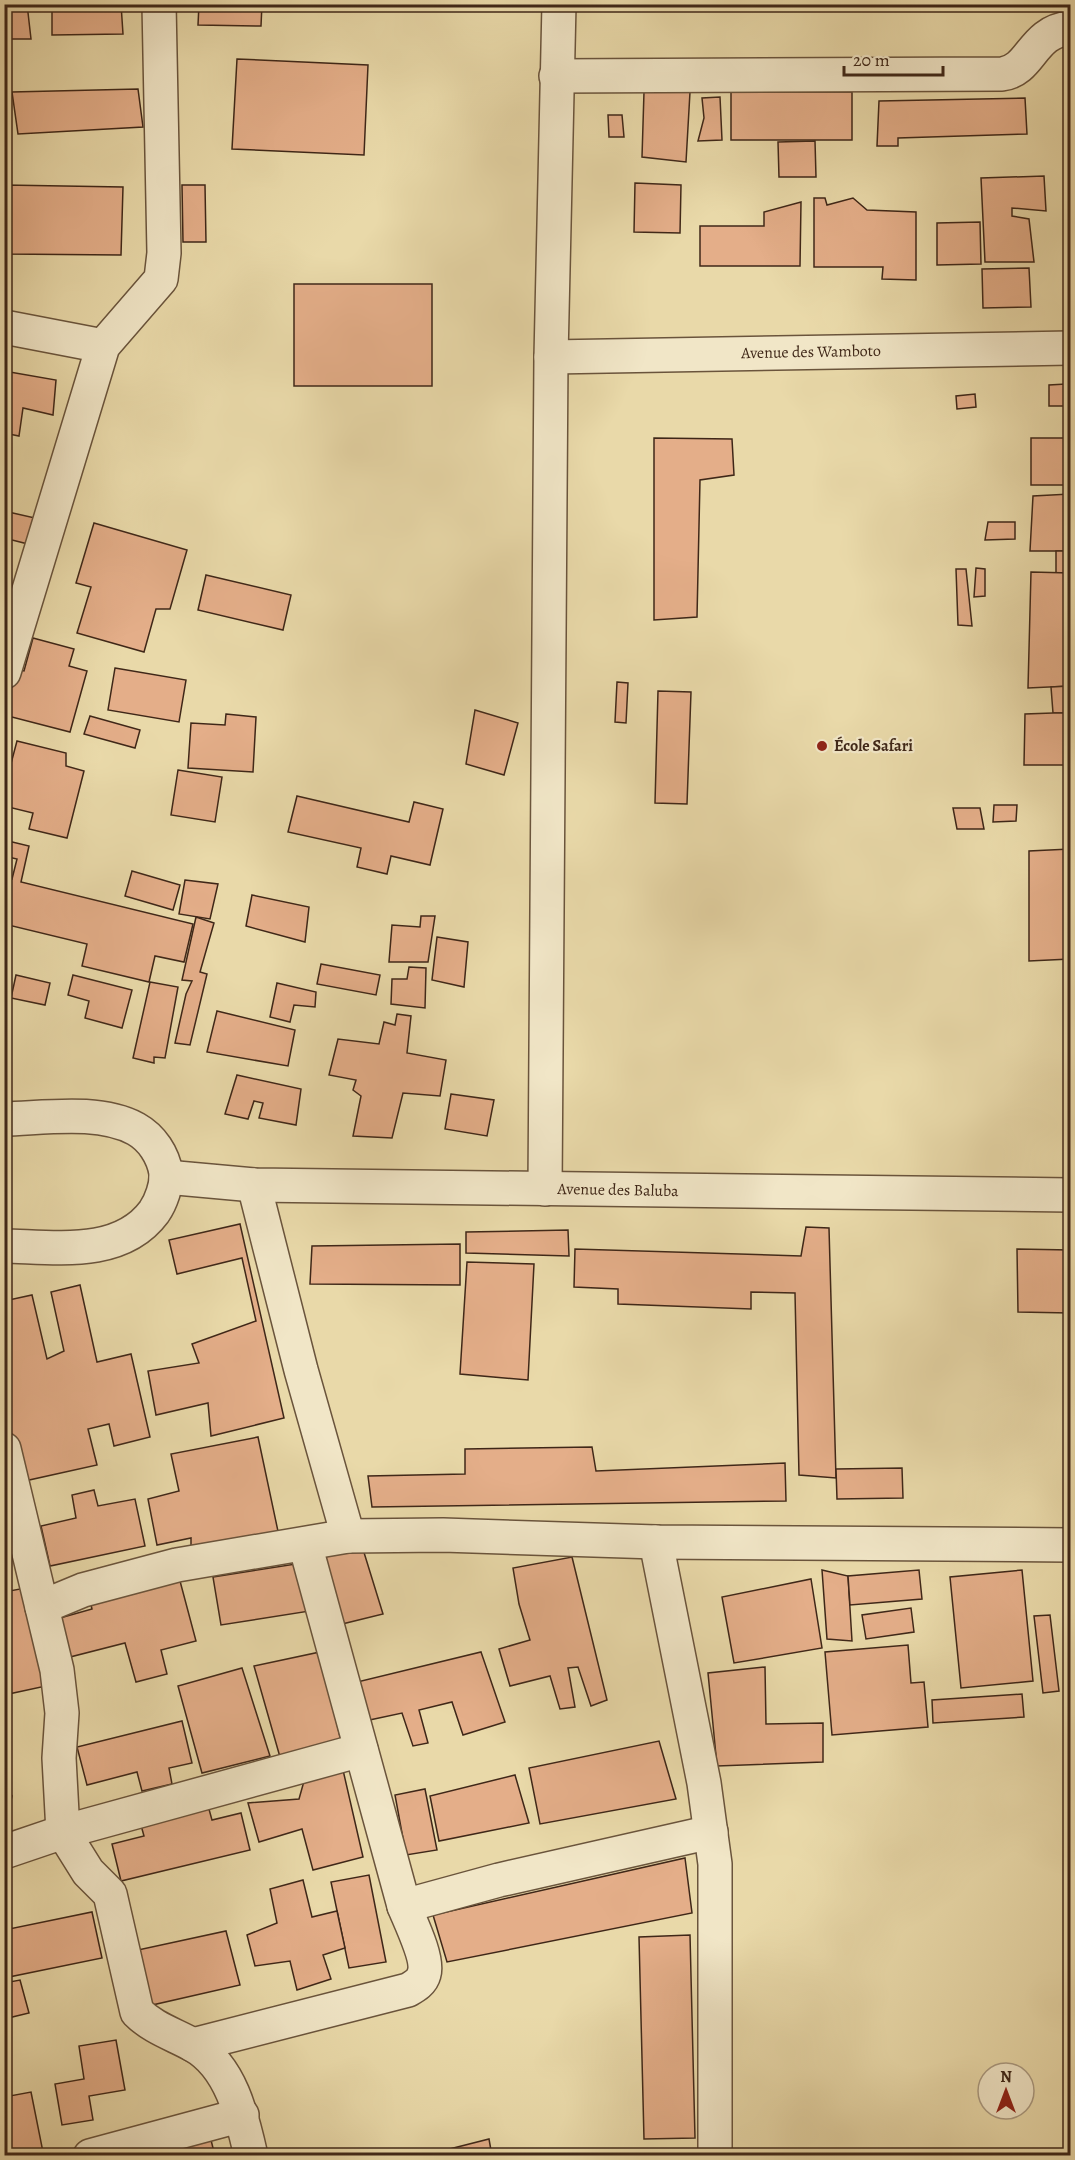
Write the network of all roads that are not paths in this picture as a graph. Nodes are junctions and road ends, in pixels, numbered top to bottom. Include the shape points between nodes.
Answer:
1 (159, 4) edge
2 (559, 4) edge
3 (1071, 28) edge
4 (556, 76) junction
5 (4, 327) edge
6 (103, 346) junction
7 (1071, 348) edge
8 (551, 357) junction
9 (4, 672) edge
10 (4, 1119) edge
11 (166, 1178) junction
12 (254, 1185) junction
13 (545, 1189) junction
14 (1071, 1195) edge
15 (4, 1246) edge
16 (4, 1449) edge
17 (348, 1536) junction
18 (656, 1542) junction
19 (305, 1544) junction
20 (1071, 1545) edge
21 (42, 1607) junction
22 (362, 1750) junction
23 (63, 1832) junction
24 (711, 1832) junction
25 (4, 1852) edge
26 (404, 1906) junction
27 (194, 2045) junction
28 (242, 2115) junction
29 (90, 2156) edge
30 (252, 2156) edge
31 (715, 2156) edge

1 - 6 street via 163,267 154,289
2 - 4 street
3 - 4 street via 1045,36 1017,69 1002,74
4 - 8 street
5 - 6 street
6 - 9 street
7 - 8 street, Avenue des Wamboto
8 - 13 street
10 - 11 street via 108,1120 135,1128 159,1151
11 - 12 street, Avenue des Baluba
11 - 15 street via 158,1206 138,1229 123,1239 74,1247
12 - 13 street, Avenue des Baluba
12 - 17 street
13 - 14 street, Avenue des Baluba
16 - 21 street
17 - 18 street
17 - 19 street
18 - 20 street
18 - 24 street
19 - 21 street via 177,1565 83,1590
19 - 22 street
21 - 23 street via 57,1670 62,1713 59,1758
22 - 23 street
22 - 26 street
23 - 25 street
23 - 27 street via 88,1872 110,1894 137,2012 148,2023
24 - 26 street via 499,1880
24 - 31 street via 715,1864
26 - 27 street via 425,1968 420,1983 408,1990
27 - 28 street via 222,2071
28 - 29 street
28 - 30 street

